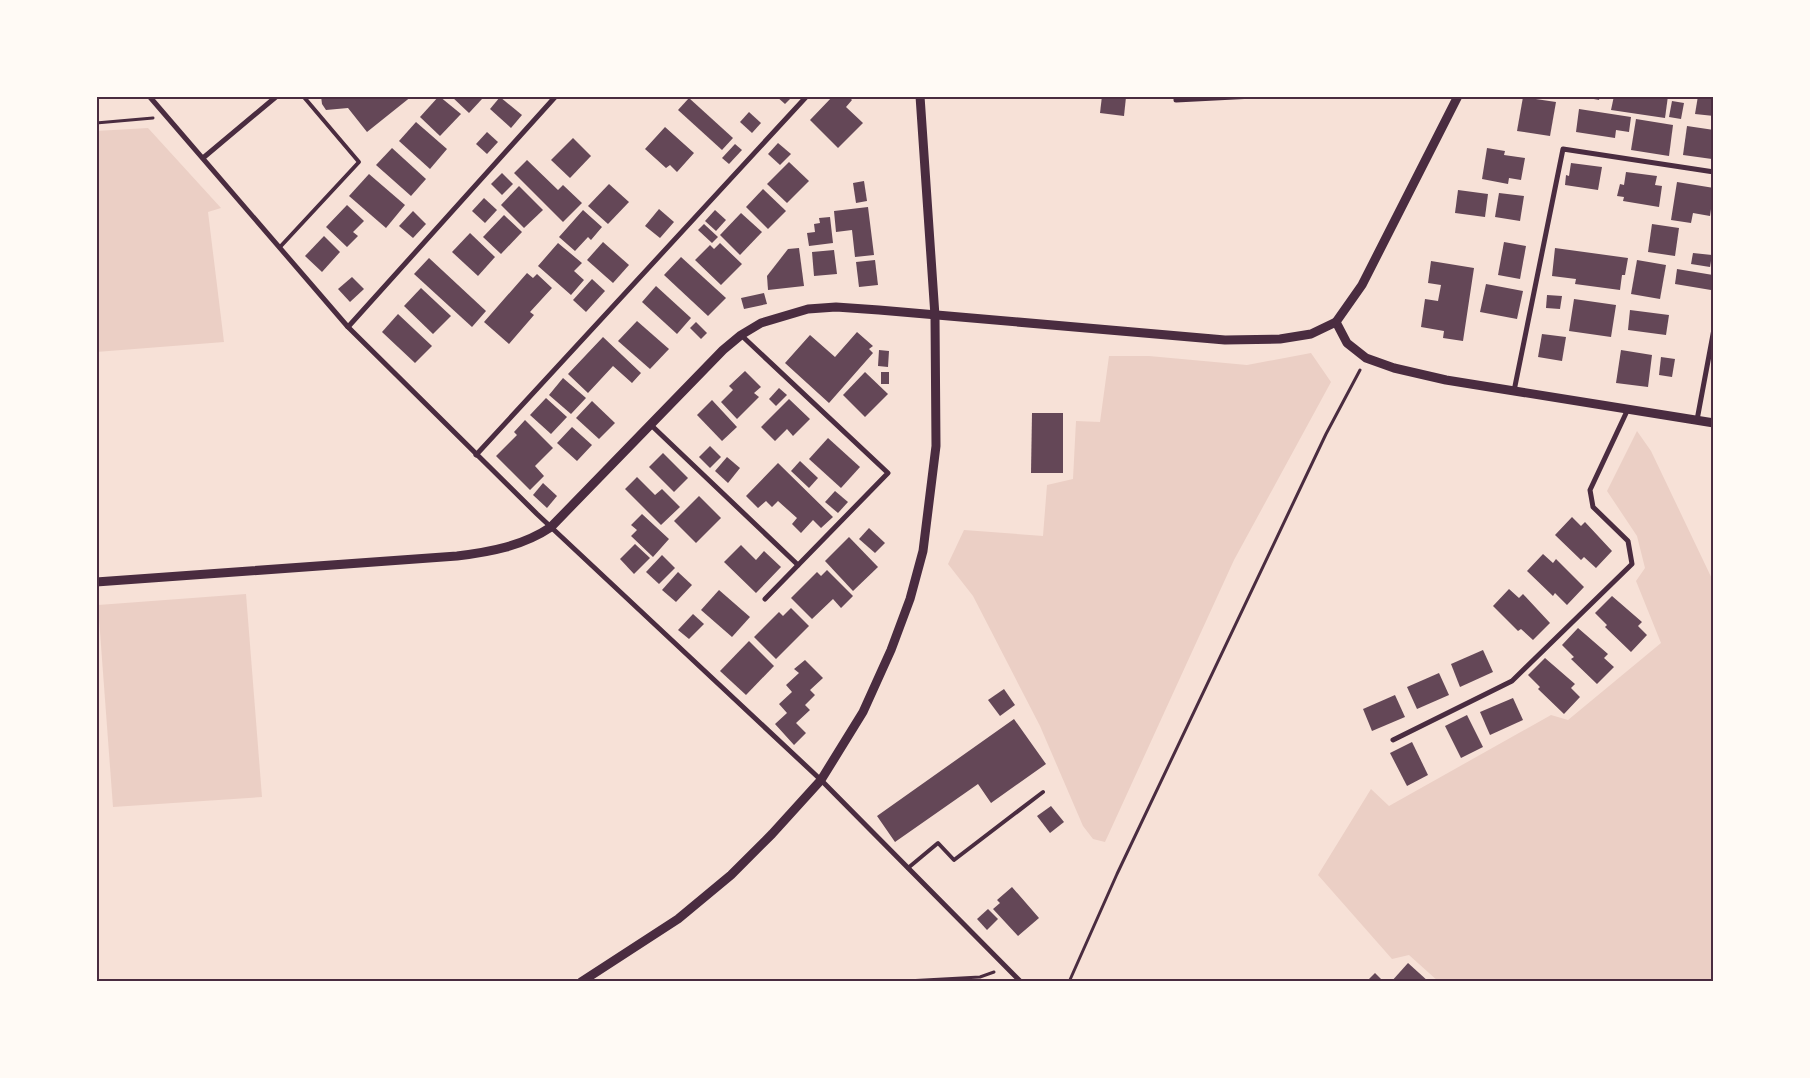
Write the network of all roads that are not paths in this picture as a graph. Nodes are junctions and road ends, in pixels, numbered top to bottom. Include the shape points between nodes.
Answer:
1 (149, 96) edge
2 (277, 96) edge
3 (303, 96) edge
4 (556, 96) edge
5 (807, 96) edge
6 (920, 96) edge
7 (1176, 96) edge
8 (1254, 96) edge
9 (1458, 96) edge
10 (203, 158) junction
11 (1714, 172) edge
12 (280, 247) junction
13 (935, 316) junction
14 (1336, 322) junction
15 (348, 326) junction
16 (1714, 328) edge
17 (741, 334) junction
18 (1514, 391) junction
19 (1628, 409) junction
20 (1697, 420) junction
21 (1714, 423) edge
22 (651, 425) junction
23 (476, 455) junction
24 (550, 527) junction
25 (798, 565) junction
26 (96, 582) edge
27 (765, 599) dead end
28 (1393, 740) dead end
29 (820, 780) junction
30 (1043, 792) dead end
31 (908, 868) junction
32 (581, 982) edge
33 (1022, 982) edge

1 - 10 street
2 - 10 street
3 - 12 lane via 359,162
4 - 15 street
5 - 23 street
6 - 13 street
7 - 8 street via 1176,100
9 - 14 street via 1362,285
10 - 12 street
11 - 18 street via 1563,149
12 - 15 street
13 - 14 street via 1225,340 1280,339 1311,334
13 - 17 street via 836,307 808,309 761,322
13 - 29 street via 936,446 923,551 891,650 863,712
14 - 18 street via 1347,342 1366,358 1446,380
15 - 23 street
16 - 20 street
17 - 22 street
17 - 25 street via 888,473
18 - 19 street
19 - 20 street
19 - 28 street via 1590,490 1593,506 1628,541 1632,564 1512,682
20 - 21 street
22 - 24 street
22 - 25 street
23 - 24 street
24 - 26 street via 536,537 514,544 457,556
24 - 29 street
25 - 27 street
29 - 31 street
29 - 32 street via 731,875 678,919
30 - 31 lane via 954,860 938,843
31 - 33 street

